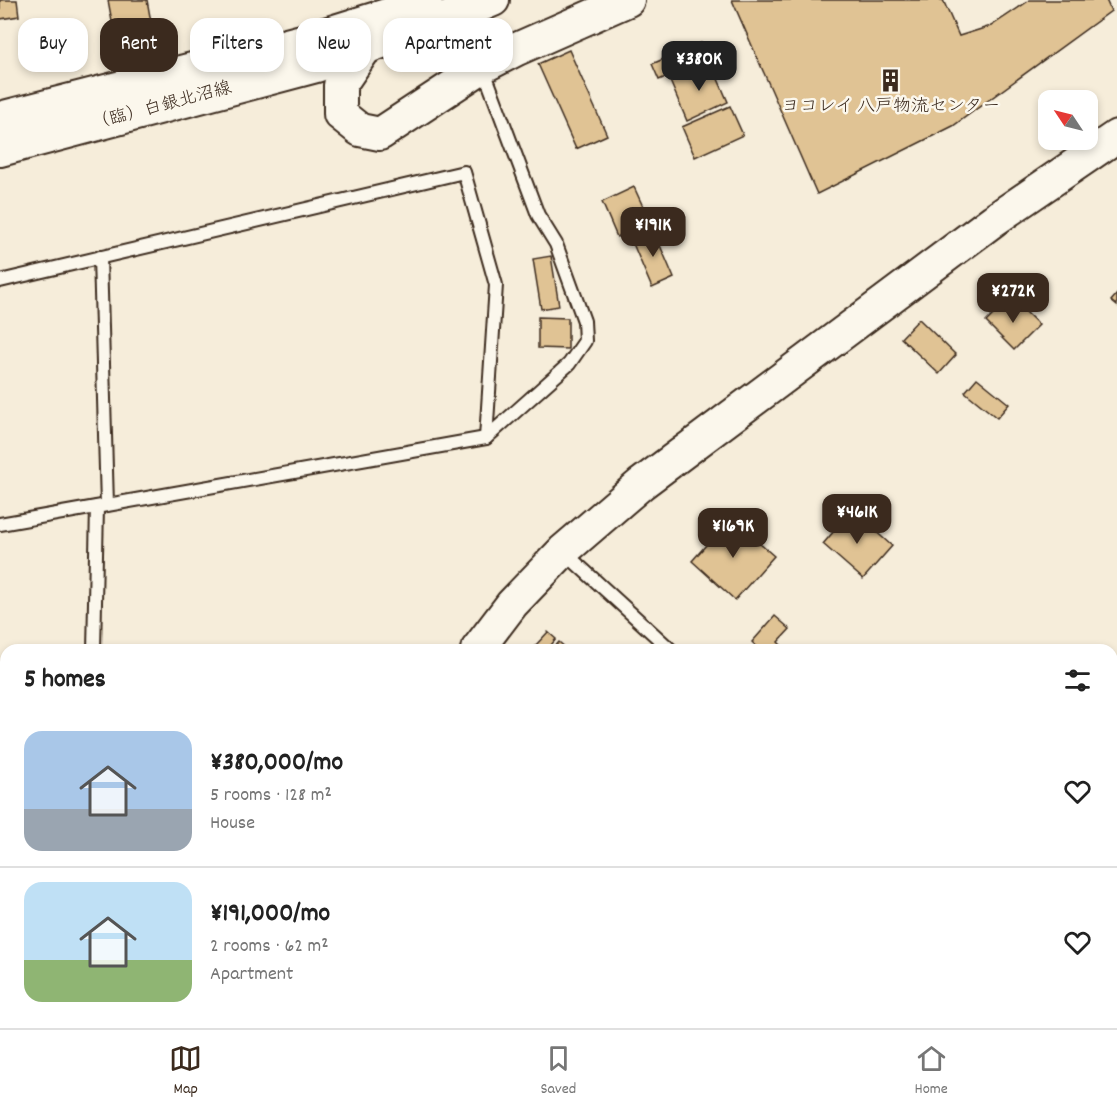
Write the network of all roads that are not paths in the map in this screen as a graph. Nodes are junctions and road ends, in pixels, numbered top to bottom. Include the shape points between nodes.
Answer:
1 (426, 0) edge
2 (493, 0) edge
3 (628, 0) edge
4 (392, 7) edge
5 (371, 45) edge
6 (513, 52) edge
7 (296, 71) edge
8 (349, 72) edge
9 (474, 72) edge
10 (484, 72) edge
11 (282, 75) junction
12 (340, 114) junction
13 (0, 118) edge
14 (1117, 136) edge
15 (0, 150) edge
16 (100, 257) junction
17 (0, 281) edge
18 (486, 438) junction
19 (102, 506) junction
20 (0, 524) edge
21 (563, 551) junction
22 (94, 644) edge
23 (482, 644) edge
24 (664, 644) edge

1 - 4 street, （臨）白銀北沼線
2 - 5 street, （臨）白銀北沼線
3 - 6 street
4 - 13 street, （臨）白銀北沼線 via 306,40
7 - 11 street, （臨）白銀北沼線
8 - 12 street via 340,85
9 - 12 street via 380,134 360,130
10 - 18 lane via 538,215 556,244 584,321 585,341 568,364
11 - 12 street via 314,84
11 - 15 street, （臨）白銀北沼線
14 - 21 street via 984,227 641,484
16 - 17 lane
16 - 18 lane via 464,172 496,285
16 - 19 lane
18 - 19 lane
19 - 20 lane
19 - 22 lane
21 - 23 street via 512,604
21 - 24 lane

